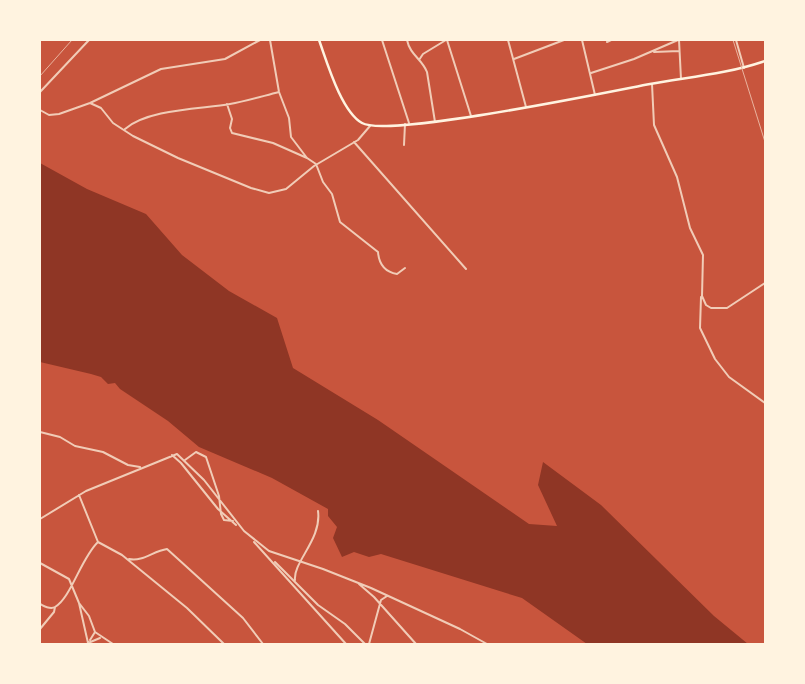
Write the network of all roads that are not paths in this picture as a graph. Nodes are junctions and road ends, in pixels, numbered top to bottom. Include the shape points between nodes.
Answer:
1 (89, 40) edge
2 (260, 40) edge
3 (270, 40) edge
4 (319, 40) edge
5 (382, 40) edge
6 (407, 40) edge
7 (447, 40) edge
8 (508, 40) edge
9 (564, 40) edge
10 (582, 40) edge
11 (610, 40) edge
12 (678, 40) edge
13 (736, 40) edge
14 (607, 42) dead end
15 (679, 51) junction
16 (652, 52) junction
17 (514, 59) junction
18 (419, 60) junction
19 (765, 61) edge
20 (744, 68) junction
21 (591, 73) junction
22 (681, 79) junction
23 (652, 84) junction
24 (40, 92) edge
25 (279, 92) junction
26 (595, 95) junction
27 (90, 103) junction
28 (227, 104) junction
29 (526, 107) junction
30 (40, 110) edge
31 (471, 116) junction
32 (435, 122) junction
33 (407, 124) junction
34 (370, 126) junction
35 (124, 130) junction
36 (354, 142) junction
37 (404, 145) dead end
38 (307, 158) junction
39 (316, 164) junction
40 (405, 268) dead end
41 (466, 269) dead end
42 (765, 283) edge
43 (702, 296) junction
44 (765, 403) edge
45 (40, 432) edge
46 (172, 455) junction
47 (185, 460) junction
48 (141, 467) junction
49 (79, 495) junction
50 (220, 502) junction
51 (220, 511) junction
52 (318, 511) dead end
53 (40, 519) edge
54 (234, 522) junction
55 (244, 531) junction
56 (98, 542) junction
57 (126, 558) junction
58 (269, 558) junction
59 (302, 562) junction
60 (40, 563) edge
61 (295, 580) junction
62 (72, 583) junction
63 (357, 583) junction
64 (388, 596) junction
65 (78, 602) junction
66 (40, 604) edge
67 (380, 605) junction
68 (55, 607) junction
69 (40, 628) edge
70 (95, 632) junction
71 (103, 638) junction
72 (87, 643) edge
73 (113, 644) edge
74 (224, 644) edge
75 (263, 644) edge
76 (346, 644) edge
77 (365, 644) edge
78 (369, 644) edge
79 (416, 644) edge
80 (487, 644) edge

1 - 24 street
2 - 27 street via 225,59 161,69
3 - 25 street
4 - 34 main road via 348,107 360,123
5 - 33 street
6 - 18 street via 409,50
7 - 18 street
7 - 31 street
8 - 17 street
9 - 17 street
10 - 21 street
11 - 14 street
12 - 15 street
12 - 16 street
13 - 20 street
15 - 16 street
15 - 22 street
16 - 21 street
17 - 29 street
18 - 32 street via 427,72
19 - 20 main road
20 - 22 main road
21 - 26 street
22 - 23 main road
23 - 26 main road
23 - 43 street via 654,125 677,177 690,228 703,255
25 - 28 street
25 - 38 street via 289,118 291,137
26 - 29 main road
27 - 30 street via 49,115
27 - 35 street
28 - 35 street via 160,115 136,122
28 - 38 street via 232,133 273,143
29 - 31 main road
31 - 32 main road
32 - 33 main road
33 - 34 main road
33 - 37 street
34 - 36 street
35 - 39 street via 178,158 264,193 286,189
36 - 39 street
36 - 41 street
38 - 39 street
39 - 40 street via 332,194 340,222 378,252 385,269 397,274
42 - 43 street via 727,308 708,307
43 - 44 street via 700,328 715,359 729,377
45 - 48 street via 60,437 75,446 103,452 128,466
46 - 47 street via 177,454
46 - 48 street
46 - 51 street
47 - 50 street
47 - 50 street via 196,452 206,457
48 - 49 street
49 - 53 street
49 - 56 street
50 - 51 street
50 - 54 street
51 - 54 street
52 - 59 street via 314,538
54 - 55 street
55 - 58 street
55 - 59 street via 269,551
56 - 57 street
56 - 62 street via 86,556
57 - 74 street via 187,608
57 - 75 street via 140,560 167,550 243,618
58 - 61 street
58 - 76 street
59 - 61 street
59 - 63 street
60 - 62 street via 63,574
61 - 77 street via 318,605 345,624
62 - 65 street
62 - 68 street
63 - 64 street
63 - 67 street
64 - 67 street via 381,600
64 - 80 street
65 - 70 street via 89,616
65 - 72 street
66 - 68 street
67 - 78 street
67 - 79 street
68 - 69 street
70 - 71 street
70 - 72 street
71 - 72 street
71 - 73 street

